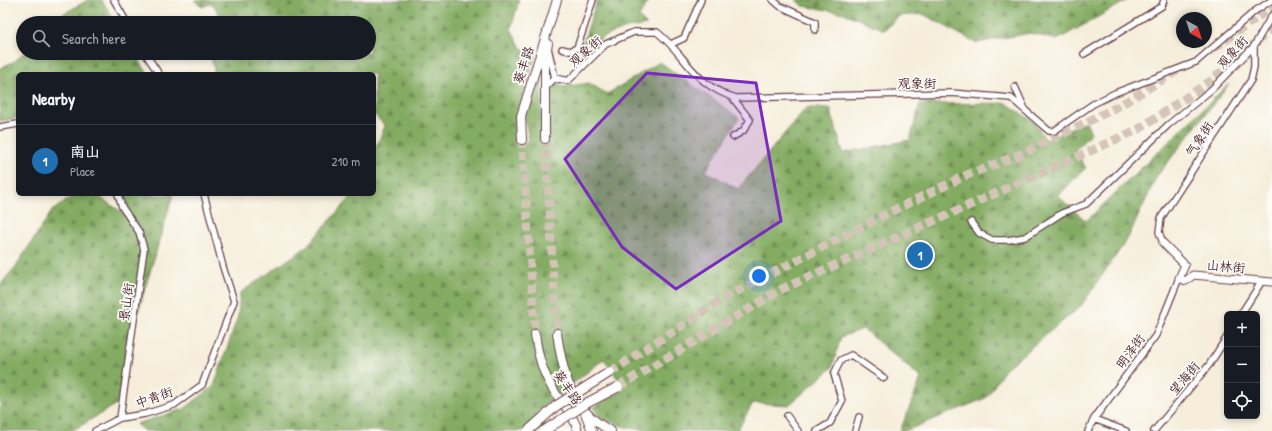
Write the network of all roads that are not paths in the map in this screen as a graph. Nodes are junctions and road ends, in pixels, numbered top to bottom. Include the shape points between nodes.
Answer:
1 (114, 0) edge
2 (557, 0) edge
3 (562, 0) edge
4 (593, 0) edge
5 (701, 0) edge
6 (773, 0) edge
7 (1164, 0) edge
8 (1272, 0) edge
9 (1272, 15) edge
10 (123, 16) edge
11 (815, 30) dead end
12 (671, 44) junction
13 (547, 46) junction
14 (1254, 46) junction
15 (562, 49) dead end
16 (1084, 54) dead end
17 (150, 60) edge
18 (158, 72) edge
19 (555, 78) junction
20 (1015, 87) dead end
21 (545, 88) junction
22 (732, 96) junction
23 (1024, 108) junction
24 (16, 124) edge
25 (0, 127) edge
26 (733, 137) dead end
27 (545, 139) tunnel mouth
28 (522, 140) tunnel mouth
29 (119, 196) edge
30 (205, 196) edge
31 (971, 222) dead end
32 (1163, 242) joint
33 (1180, 278) junction
34 (1262, 281) junction
35 (1272, 282) edge
36 (1243, 311) edge
37 (557, 333) tunnel mouth
38 (535, 334) tunnel mouth
39 (1224, 342) edge
40 (610, 372) tunnel mouth
41 (884, 378) dead end
42 (618, 387) tunnel mouth
43 (584, 412) junction
44 (786, 416) dead end
45 (859, 416) dead end
46 (120, 418) junction
47 (1094, 419) junction
48 (584, 427) edge
49 (95, 431) edge
50 (528, 431) edge
51 (544, 431) edge
52 (592, 431) edge
53 (611, 431) edge
54 (798, 431) edge
55 (817, 431) edge
56 (855, 431) edge
57 (1088, 431) edge
58 (1126, 431) edge
59 (1154, 431) edge

1 - 10 street
2 - 28 main road, 葵丰路 via 521,116
3 - 13 main road, 葵丰路
4 - 15 street via 577,48 570,51
5 - 12 street via 684,38
6 - 11 street via 780,6 816,22
7 - 16 street via 1162,6
8 - 23 street, 观象街 via 1255,11 1196,62 1109,96 1054,131 1050,131
9 - 14 street, 观象街
12 - 19 street, 观象街 via 657,32 634,32 606,44 568,81
12 - 22 street, 观象街 via 693,72 713,89
13 - 19 street
13 - 21 main road, 葵丰路
14 - 31 street, 观象街 via 1212,89 1168,125 1086,204 1062,213 1025,237 1008,240 992,240 979,233
14 - 32 street, 气象街 via 1251,80 1161,218 1158,232
17 - 18 street
19 - 21 street
20 - 23 street
21 - 27 main road, 葵丰路
22 - 23 street, 观象街 via 736,98 951,93 1011,98
22 - 26 street via 750,120 743,130
24 - 25 street
29 - 46 street, 景山街 via 122,207 139,232 144,249
30 - 46 street, 中青街 via 234,301 202,386 174,405
32 - 33 street via 1185,265
33 - 34 street, 山林街 via 1186,281 1193,275
33 - 47 street, 明泽街 via 1156,335
34 - 35 street, 山林街
34 - 36 street
37 - 43 main road, 葵丰路 via 566,380
38 - 48 main road, 葵丰路 via 538,357 546,376
39 - 59 street, 望海街 via 1210,365
40 - 50 main road, bridge via 556,406
41 - 55 street via 851,355 841,360 834,374 842,401 830,423
42 - 51 main road, bridge via 587,403
43 - 48 main road
43 - 53 main road, 葵丰路
44 - 54 street
45 - 56 street
46 - 49 street, 中青街
47 - 57 street, 明泽街
47 - 58 street
48 - 52 main road

